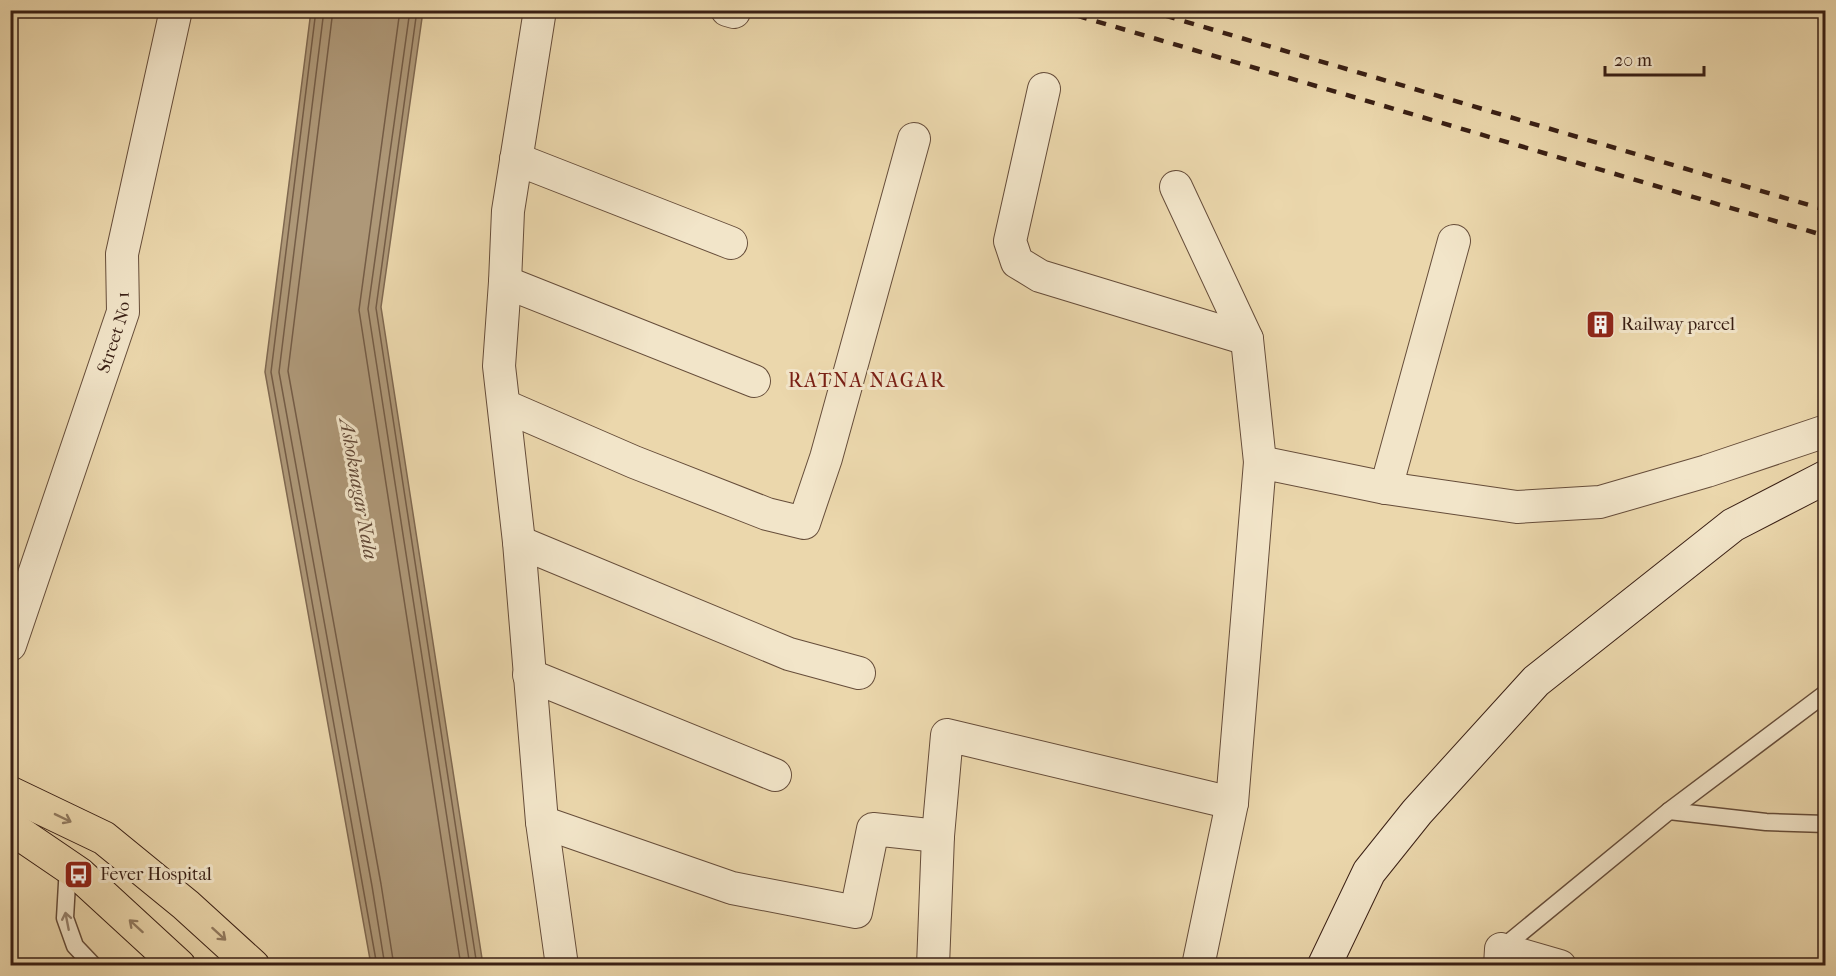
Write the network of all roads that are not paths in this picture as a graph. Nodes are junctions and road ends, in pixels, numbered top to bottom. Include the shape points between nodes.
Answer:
1 (176, 10) edge
2 (540, 10) edge
3 (1044, 89) dead end
4 (914, 139) dead end
5 (516, 159) junction
6 (1176, 187) dead end
7 (1454, 241) dead end
8 (730, 243) dead end
9 (505, 282) junction
10 (1247, 339) junction
11 (754, 381) dead end
12 (505, 406) junction
13 (1826, 431) edge
14 (1260, 462) junction
15 (1826, 477) edge
16 (1386, 488) junction
17 (519, 542) junction
18 (10, 645) edge
19 (859, 673) dead end
20 (529, 675) junction
21 (1826, 693) edge
22 (775, 775) dead end
23 (10, 793) edge
24 (1232, 802) junction
25 (1669, 810) junction
26 (542, 822) junction
27 (1826, 825) edge
28 (10, 826) edge
29 (938, 836) junction
30 (68, 867) junction
31 (1500, 957) edge
32 (94, 966) edge
33 (179, 966) edge
34 (253, 966) edge
35 (562, 966) edge
36 (933, 966) edge
37 (1198, 966) edge
38 (1324, 966) edge
39 (1560, 966) edge

1 - 18 street, Street No 1 via 122,254 123,312
2 - 5 street
3 - 10 street via 1010,242 1017,262 1040,276
4 - 12 street via 826,458 804,523 767,514 634,462
5 - 8 street
5 - 9 street via 507,211
6 - 10 street
7 - 16 street
9 - 11 street
9 - 12 street via 498,366
10 - 14 street
12 - 17 street
13 - 16 street via 1600,502 1517,507
14 - 16 street
14 - 24 street
15 - 38 main road via 1733,525 1536,681 1417,812 1369,872
17 - 19 street via 789,654
17 - 20 street
20 - 22 street
20 - 26 street
21 - 25 lane
23 -> 34 main road via 104,838
24 - 29 street via 947,735
24 - 37 street
25 - 27 lane
25 - 31 lane
26 - 29 street via 732,888 856,912 873,829
26 - 35 street
28 - 30 main road
29 - 36 street
32 -> 30 lane via 75,946 65,918
33 -> 30 main road
31 - 39 street

